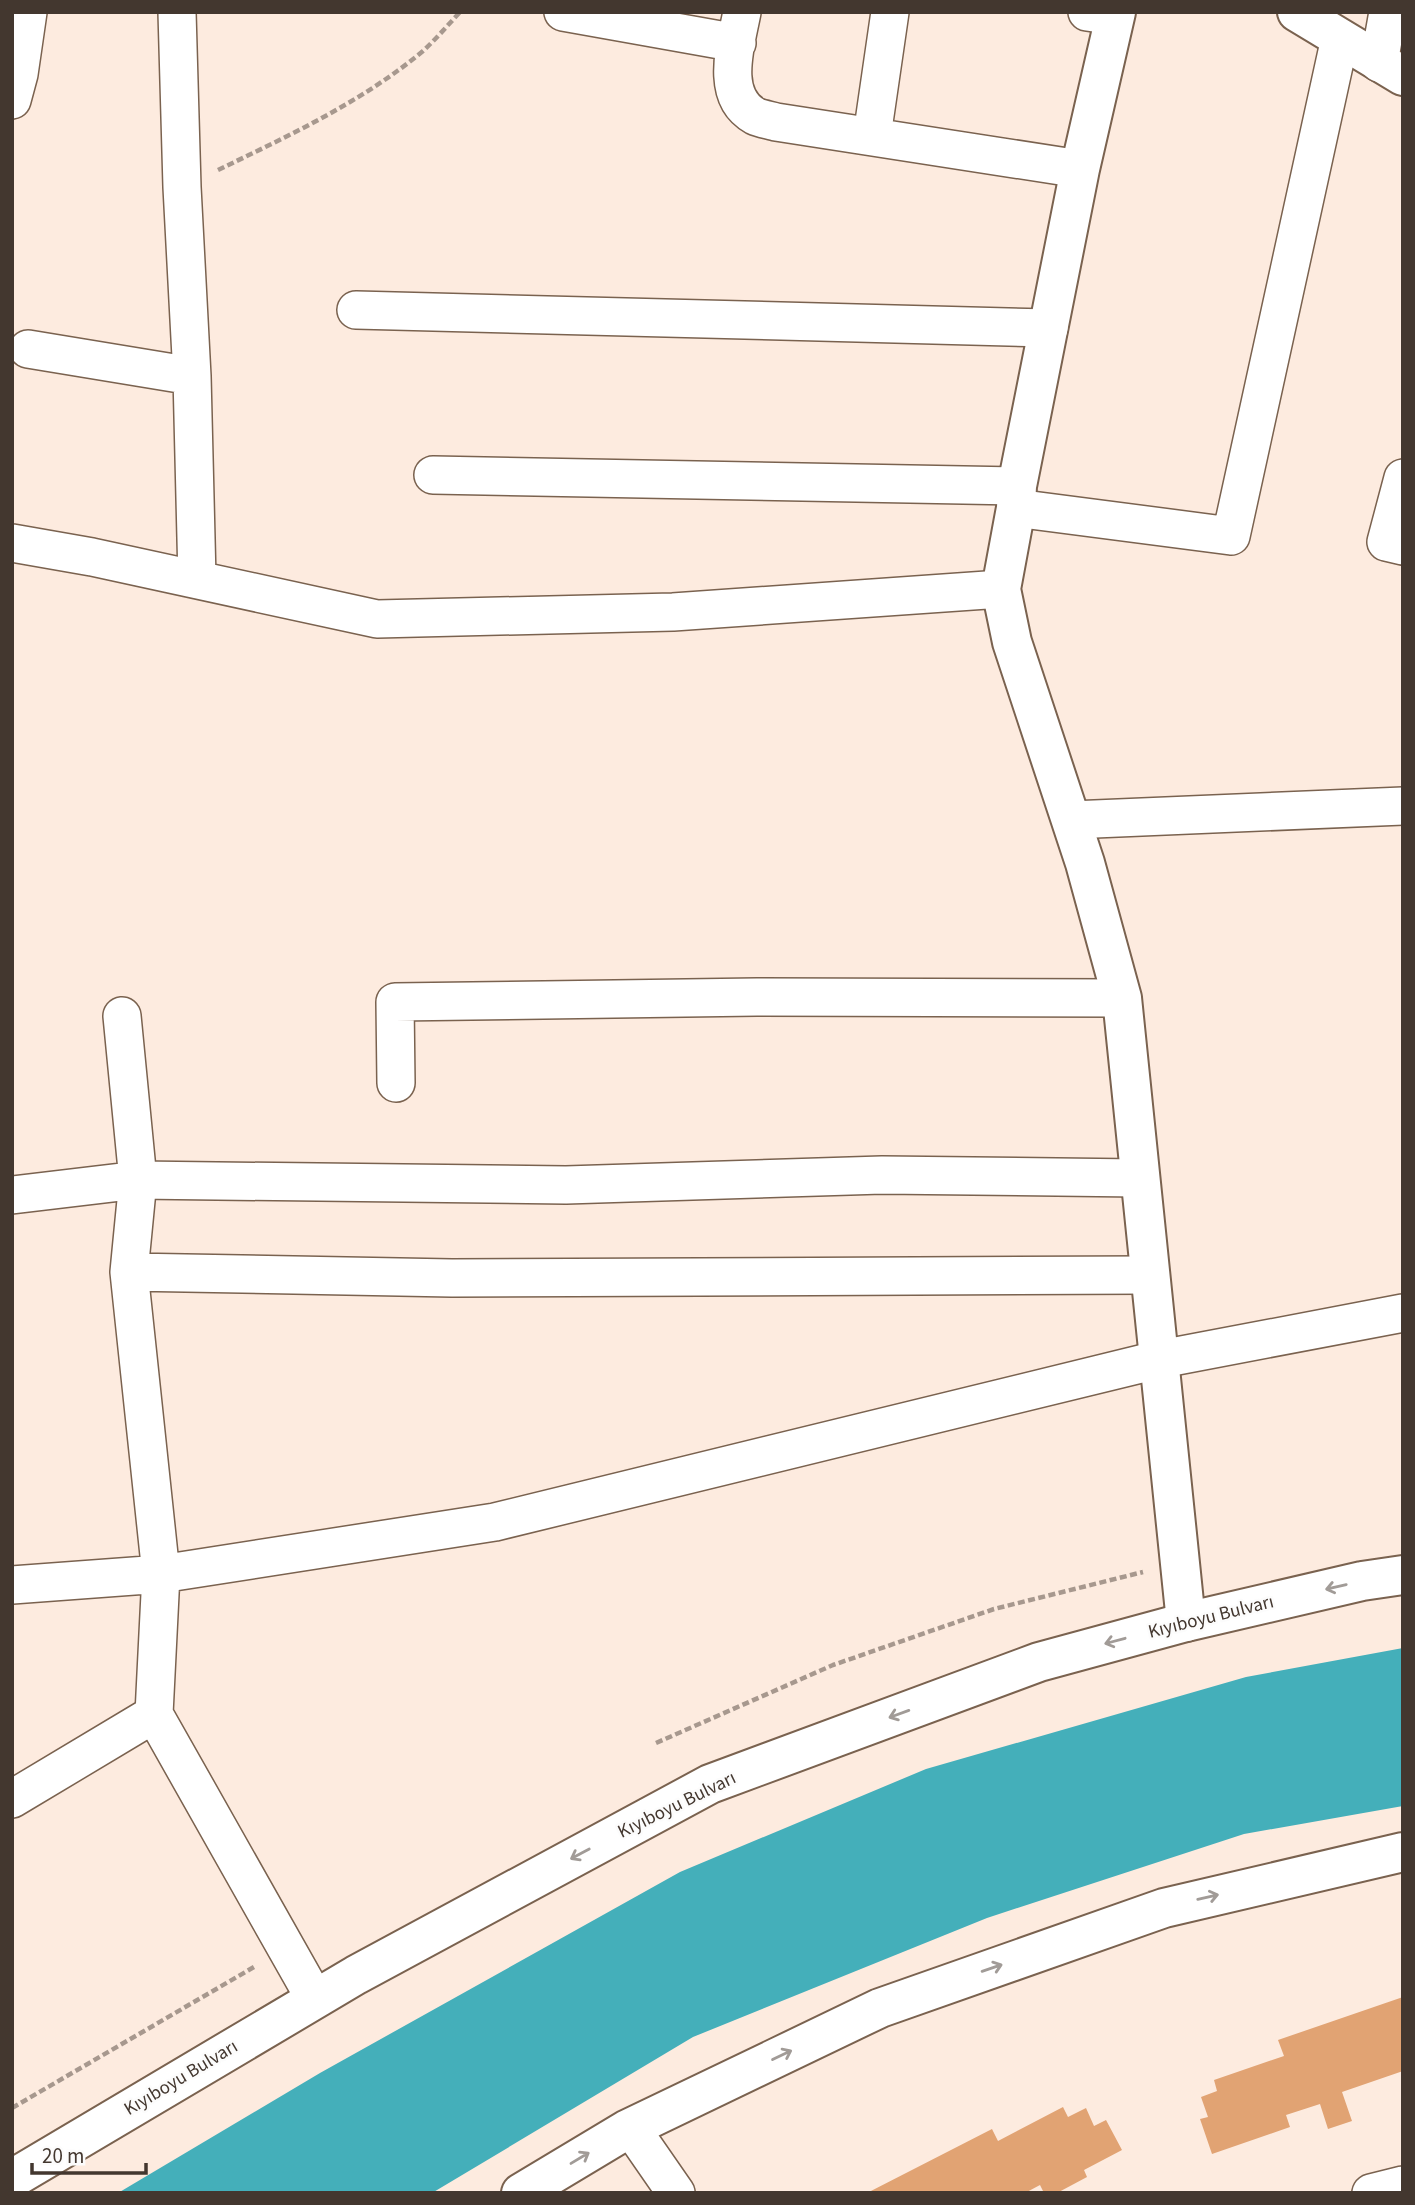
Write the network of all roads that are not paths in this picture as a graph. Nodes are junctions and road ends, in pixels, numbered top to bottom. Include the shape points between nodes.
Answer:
1 (27, 12) edge
2 (177, 12) edge
3 (563, 12) edge
4 (890, 12) edge
5 (1297, 12) edge
6 (1388, 12) edge
7 (1106, 14) edge
8 (739, 28) edge
9 (1340, 38) junction
10 (1391, 69) edge
11 (12, 100) edge
12 (872, 136) junction
13 (1080, 169) junction
14 (356, 310) dead end
15 (1049, 328) junction
16 (28, 349) dead end
17 (192, 376) junction
18 (433, 475) dead end
19 (1403, 478) edge
20 (1017, 497) junction
21 (12, 544) edge
22 (1403, 546) edge
23 (197, 579) junction
24 (1001, 589) junction
25 (1403, 806) edge
26 (1071, 820) junction
27 (1122, 998) junction
28 (122, 1016) dead end
29 (396, 1083) dead end
30 (1139, 1178) junction
31 (138, 1180) junction
32 (12, 1195) edge
33 (129, 1272) junction
34 (1149, 1275) junction
35 (1403, 1312) edge
36 (1161, 1359) junction
37 (161, 1574) junction
38 (1403, 1575) edge
39 (12, 1585) edge
40 (1186, 1622) junction
41 (154, 1714) junction
42 (12, 1798) edge
43 (1403, 1852) edge
44 (315, 1998) junction
45 (631, 2128) junction
46 (12, 2179) edge
47 (1403, 2185) edge
48 (521, 2193) edge
49 (676, 2193) edge
50 (1371, 2193) edge

1 - 11 street
2 - 17 street
3 - 8 street
4 - 12 street
5 - 9 main road
6 - 10 street
7 - 13 main road
8 - 12 street via 733,86 741,104 755,116
9 - 10 main road
9 - 20 street via 1231,536
12 - 13 street
13 - 15 main road
14 - 15 street
15 - 20 main road
16 - 17 street
17 - 23 street
18 - 20 street
19 - 22 street via 1386,542
20 - 24 main road
21 - 23 street
23 - 24 street via 377,619 673,612
24 - 26 main road via 1012,642
25 - 26 street
26 - 27 main road
27 - 29 street via 395,1002
27 - 30 main road
28 - 31 street
30 - 31 street via 882,1175 566,1185
30 - 34 main road
31 - 32 street
31 - 33 street
33 - 34 street via 452,1279
33 - 37 street
34 - 36 main road
35 - 36 street
36 - 37 street via 495,1522
36 - 40 main road
37 - 39 street
37 - 41 street
38 -> 40 main road, Kıyıboyu Bulvarı
40 -> 44 main road, Kıyıboyu Bulvarı via 1039,1662 710,1784
41 - 42 street
41 - 44 street
45 -> 43 main road via 880,2008 1164,1908
44 - 46 main road, Kıyıboyu Bulvarı
48 -> 45 main road
45 - 49 street
47 - 50 street

